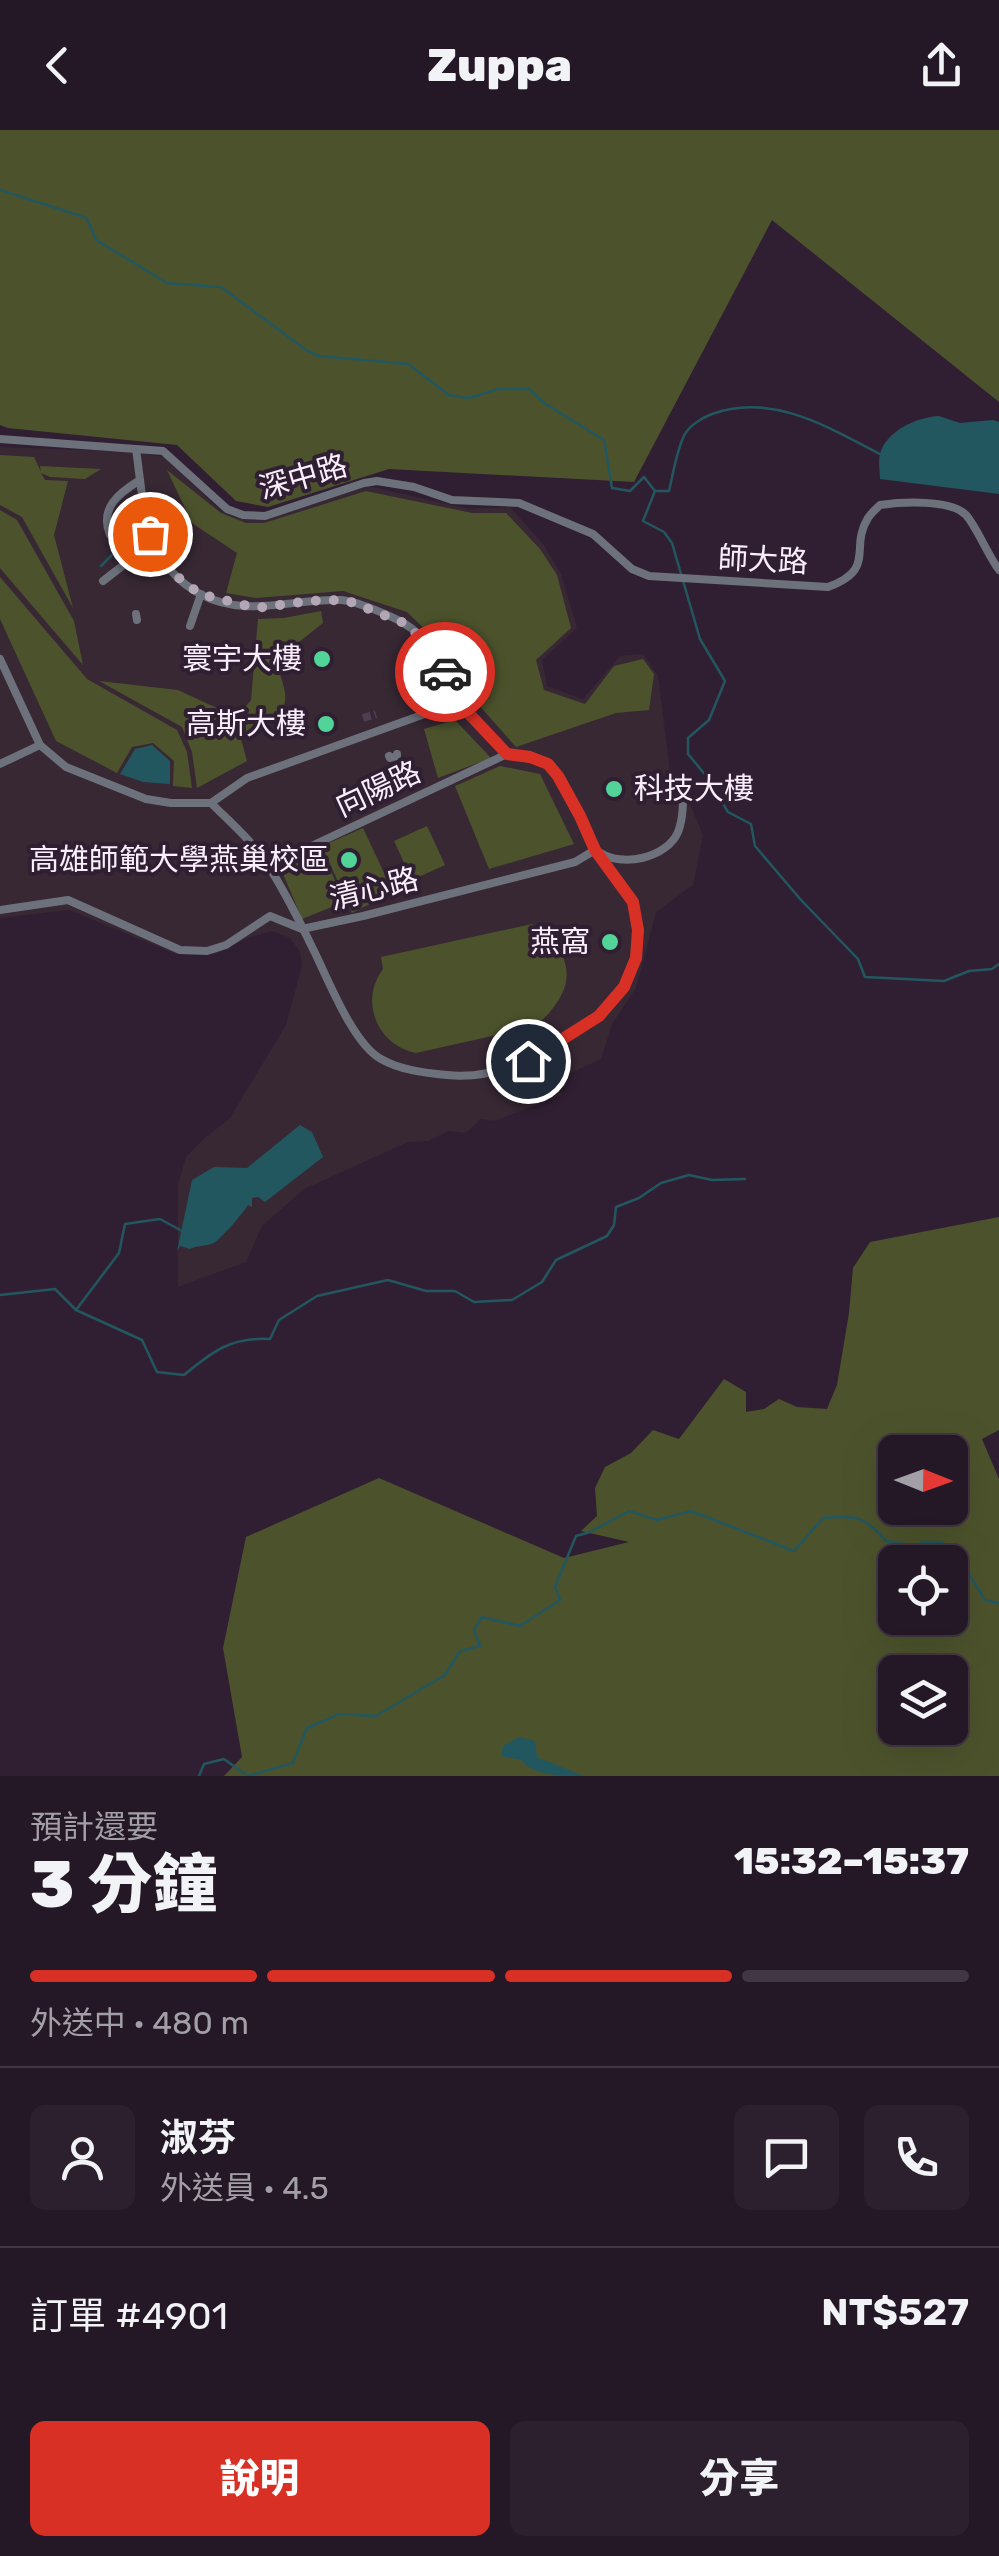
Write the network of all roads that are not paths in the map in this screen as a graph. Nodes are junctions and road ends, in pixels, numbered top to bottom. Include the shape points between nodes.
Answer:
1 (0, 439) edge
2 (136, 451) junction
3 (140, 480) junction
4 (519, 503) joint
5 (151, 538) junction
6 (999, 570) edge
7 (103, 581) dead end
8 (200, 601) junction
9 (190, 626) dead end
10 (0, 659) edge
11 (458, 702) junction
12 (40, 744) junction
13 (507, 754) junction
14 (0, 764) edge
15 (683, 782) dead end
16 (211, 804) junction
17 (248, 838) junction
18 (234, 843) dead end
19 (595, 850) junction
20 (268, 866) junction
21 (0, 910) edge
22 (302, 930) junction

1 - 2 street, 深中路
2 - 3 street
2 - 4 street, 深中路 via 163,451 226,509 243,515 265,516 377,480 452,500
3 - 5 street
3 - 5 street via 119,493 106,522 110,535
4 - 6 street, 師大路 via 594,534 649,576 828,586 852,574 867,520 880,505 920,502 965,514
5 - 7 street
5 - 8 street via 171,572
8 - 9 street
8 - 11 street via 256,608 346,600 404,623 436,652
10 - 12 street
11 - 13 street
11 - 16 street via 246,778
12 - 14 street
12 - 16 street via 66,767 130,794
13 - 19 street via 548,764
13 - 20 street, 向陽路
15 - 19 street via 679,829 670,845 635,861
16 - 17 street
17 - 18 street
17 - 20 street
19 - 22 street, 清心路 via 575,862
19 - 22 street via 633,902 636,958 624,987 599,1016 528,1061 488,1075 410,1070 378,1058 355,1032
20 - 22 street
21 - 22 street, 清心路 via 68,900 180,950 226,945 270,916

